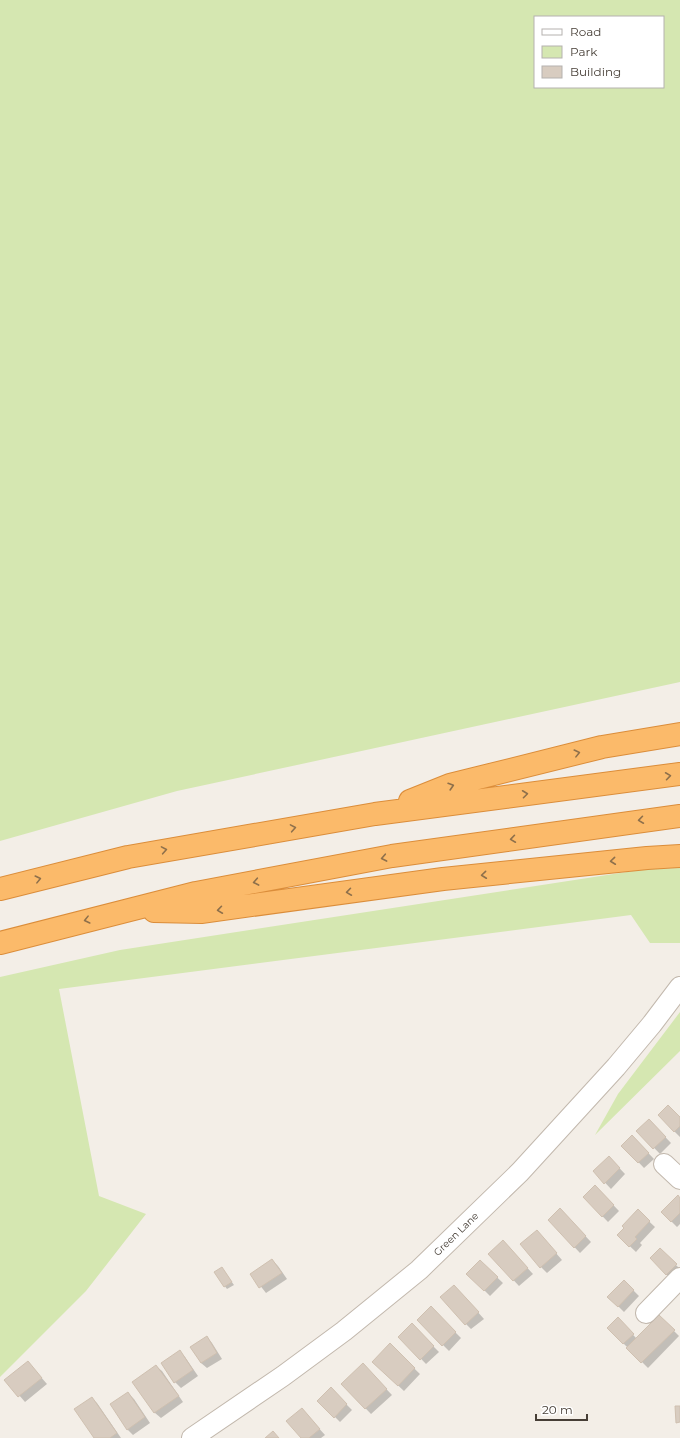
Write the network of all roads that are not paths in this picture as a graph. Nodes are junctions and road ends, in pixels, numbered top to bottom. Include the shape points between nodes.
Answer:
1 (680, 734) edge
2 (680, 774) edge
3 (375, 814) junction
4 (680, 816) edge
5 (680, 856) edge
6 (0, 889) edge
7 (125, 911) junction
8 (0, 943) edge
9 (680, 987) edge
10 (680, 1278) edge
11 (646, 1313) dead end
12 (192, 1438) edge

3 -> 1 highway via 450,786 602,747
3 -> 2 highway
6 -> 3 highway via 128,856
4 -> 7 highway via 392,856 196,893
5 -> 7 highway via 443,879 201,912
7 -> 8 highway
9 - 12 street, Green Lane via 616,1067 414,1284
10 - 11 street

